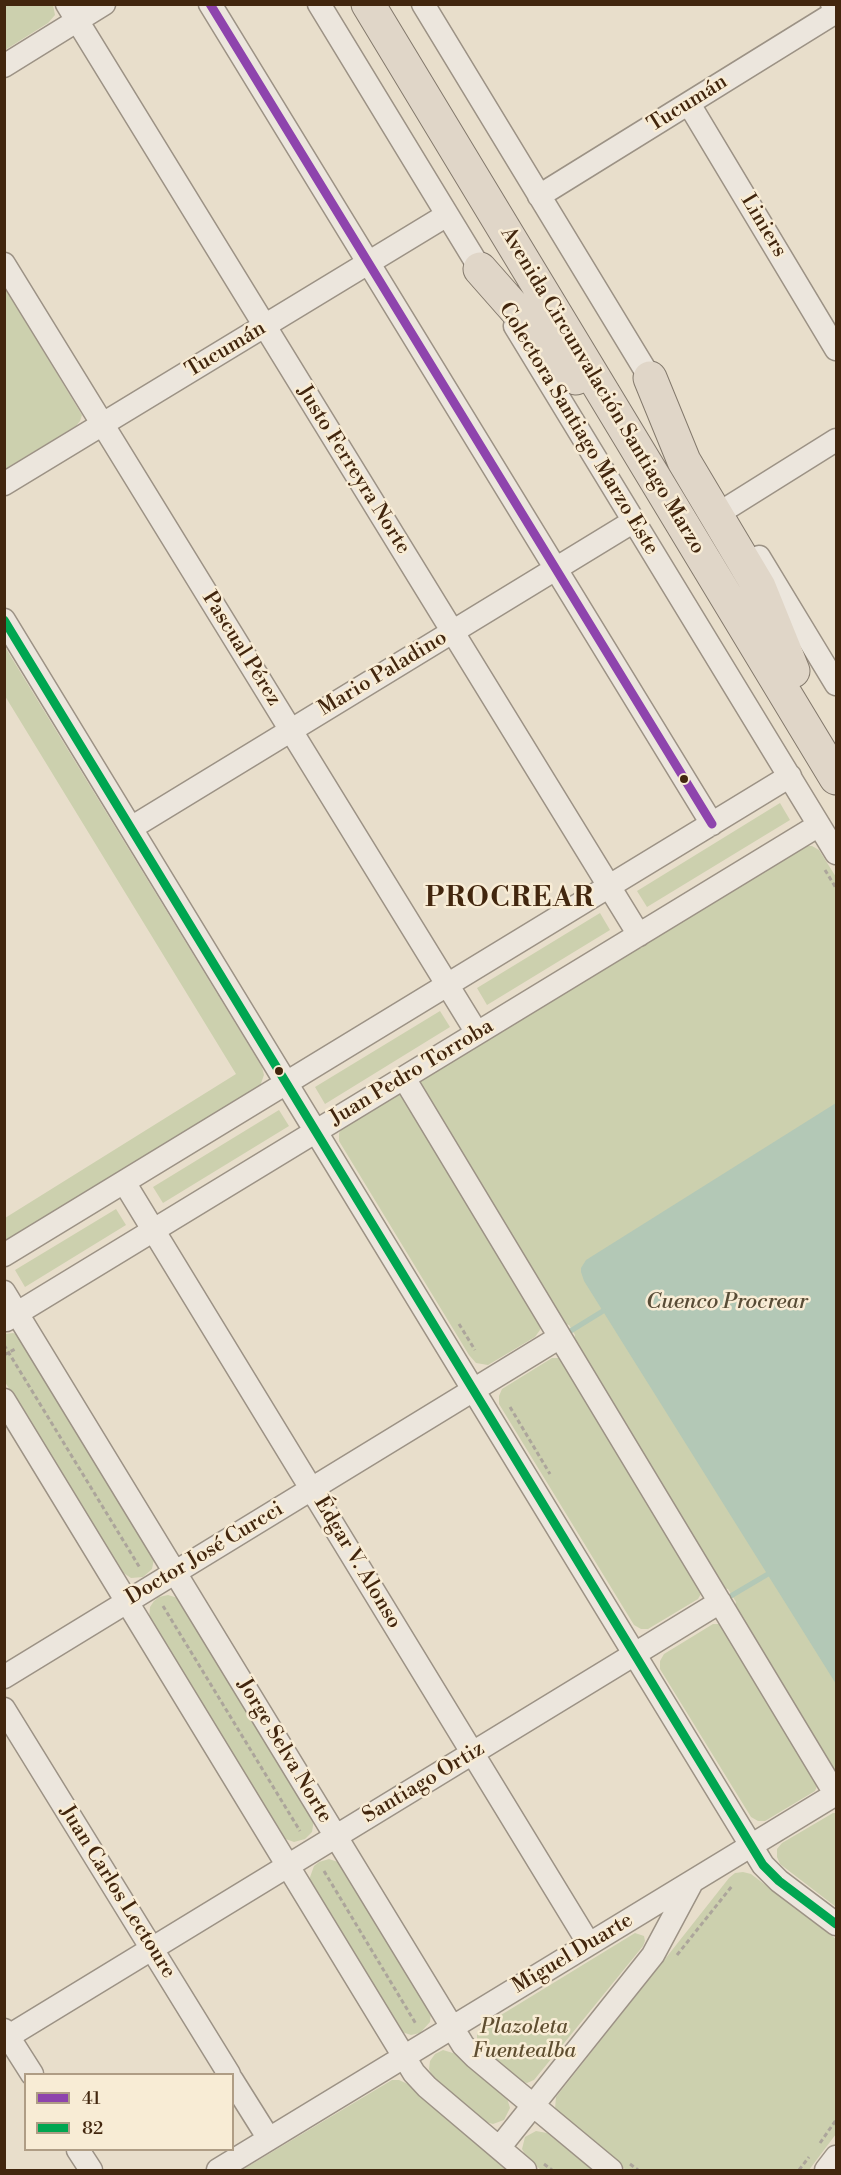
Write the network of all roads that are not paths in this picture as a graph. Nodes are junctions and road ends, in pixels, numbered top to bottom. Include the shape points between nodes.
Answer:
1 (104, 4) edge
2 (210, 4) edge
3 (319, 4) edge
4 (368, 4) edge
5 (391, 4) edge
6 (423, 4) edge
7 (832, 4) edge
8 (837, 12) edge
9 (72, 13) edge
10 (4, 66) edge
11 (689, 104) junction
12 (539, 196) junction
13 (447, 215) junction
14 (368, 263) junction
15 (4, 264) edge
16 (480, 269) junction
17 (265, 326) junction
18 (837, 349) edge
19 (650, 378) junction
20 (103, 424) junction
21 (837, 440) edge
22 (4, 484) edge
23 (729, 507) junction
24 (634, 521) junction
25 (555, 569) junction
26 (4, 620) edge
27 (743, 624) junction
28 (453, 632) junction
29 (793, 671) junction
30 (837, 684) edge
31 (291, 730) junction
32 (837, 743) edge
33 (790, 776) junction
34 (837, 778) edge
35 (712, 824) junction
36 (819, 825) junction
37 (131, 828) junction
38 (837, 853) edge
39 (609, 886) junction
40 (639, 935) junction
41 (448, 985) junction
42 (477, 1033) junction
43 (404, 1078) junction
44 (287, 1083) junction
45 (316, 1131) junction
46 (124, 1182) junction
47 (154, 1230) junction
48 (4, 1255) edge
49 (4, 1292) edge
50 (11, 1317) edge
51 (560, 1337) junction
52 (474, 1390) junction
53 (4, 1400) edge
54 (312, 1489) junction
55 (175, 1572) junction
56 (127, 1602) junction
57 (720, 1602) junction
58 (634, 1654) junction
59 (4, 1677) edge
60 (4, 1709) edge
61 (472, 1753) junction
62 (836, 1795) edge
63 (336, 1836) junction
64 (752, 1846) junction
65 (288, 1866) junction
66 (691, 1882) junction
67 (837, 1924) edge
68 (589, 1944) junction
69 (152, 1949) junction
70 (452, 2028) junction
71 (6, 2035) edge
72 (404, 2057) junction
73 (31, 2073) edge
74 (228, 2073) edge
75 (234, 2083) edge
76 (533, 2106) junction
77 (269, 2139) junction
78 (499, 2148) junction
79 (79, 2151) edge
80 (837, 2157) edge
81 (91, 2170) edge
82 (218, 2170) edge
83 (525, 2170) edge
84 (611, 2170) edge
85 (826, 2170) edge

1 - 9 street
2 - 14 street
3 - 13 street, Colectora Santiago Marzo Este
4 - 27 highway, Avenida Circunvalación Santiago Marzo
5 - 29 highway, Avenida Circunvalación Santiago Marzo
6 - 12 street
7 - 8 street
8 - 11 street, Tucumán
9 - 10 street
9 - 17 street, Justo Ferreyra Norte
11 - 12 street, Tucumán
11 - 18 street, Liniers
12 - 19 street
13 - 14 street, Tucumán
13 - 16 street, Colectora Santiago Marzo Este
14 - 17 street, Tucumán
14 - 25 street
15 - 20 street, Pascual Pérez
16 - 24 street, Colectora Santiago Marzo Este
16 - 27 highway via 579,382 662,519
17 - 20 street, Tucumán
17 - 28 street, Justo Ferreyra Norte
19 - 23 street
19 - 29 highway via 684,461 759,587
20 - 22 street, Tucumán
20 - 31 street, Pascual Pérez
21 - 23 street
23 - 30 street
24 - 25 street, Mario Paladino
24 - 33 street, Colectora Santiago Marzo Este
25 - 28 street, Mario Paladino
25 - 35 street
26 - 37 street
27 - 34 highway, Avenida Circunvalación Santiago Marzo
28 - 31 street, Mario Paladino
28 - 39 street, Justo Ferreyra Norte
29 - 32 highway, Avenida Circunvalación Santiago Marzo
31 - 37 street, Mario Paladino
31 - 41 street, Pascual Pérez
33 - 35 street
33 - 36 street, Colectora Santiago Marzo Este
35 - 39 street
36 - 38 street, Colectora Santiago Marzo Este
36 - 40 street, Juan Pedro Torroba
37 - 44 street
39 - 40 street, Justo Ferreyra Norte
39 - 41 street
40 - 42 street, Juan Pedro Torroba
41 - 42 street, Pascual Pérez
41 - 44 street
42 - 43 street, Juan Pedro Torroba
43 - 45 street, Juan Pedro Torroba
43 - 51 street
44 - 45 street
44 - 46 street
45 - 47 street, Juan Pedro Torroba
45 - 52 street
46 - 47 street, Édgar V. Alonso
46 - 48 street
47 - 50 street, Juan Pedro Torroba
47 - 54 street, Édgar V. Alonso
49 - 50 street, Jorge Selva Norte
50 - 55 street, Jorge Selva Norte
51 - 52 street, Doctor José Curcci
51 - 57 street
52 - 54 street, Doctor José Curcci
52 - 58 street
53 - 56 street
54 - 55 street, Doctor José Curcci
54 - 61 street, Édgar V. Alonso
55 - 56 street, Doctor José Curcci
55 - 63 street, Jorge Selva Norte
56 - 59 street, Doctor José Curcci
56 - 65 street
57 - 58 street, Santiago Ortiz
57 - 62 street
58 - 61 street, Santiago Ortiz
58 - 64 street
60 - 69 street, Juan Carlos Lectoure
61 - 63 street, Santiago Ortiz
61 - 68 street, Édgar V. Alonso
62 - 64 street, Miguel Duarte
63 - 65 street, Santiago Ortiz
63 - 70 street, Jorge Selva Norte
64 - 66 street, Miguel Duarte
64 - 67 street via 774,1878
65 - 69 street, Santiago Ortiz
65 - 72 street
66 - 68 street, Miguel Duarte
66 - 76 street via 650,1959
68 - 70 street, Miguel Duarte
69 - 71 street, Santiago Ortiz
69 - 74 street, Juan Carlos Lectoure
70 - 72 street, Miguel Duarte
70 - 76 street, Jorge Selva Norte via 470,2053
71 - 73 street
72 - 77 street, Miguel Duarte
72 - 78 street via 423,2083
75 - 77 street
76 - 78 street
76 - 84 street, Jorge Selva Norte
77 - 82 street, Miguel Duarte
78 - 83 street
79 - 81 street
80 - 85 street

